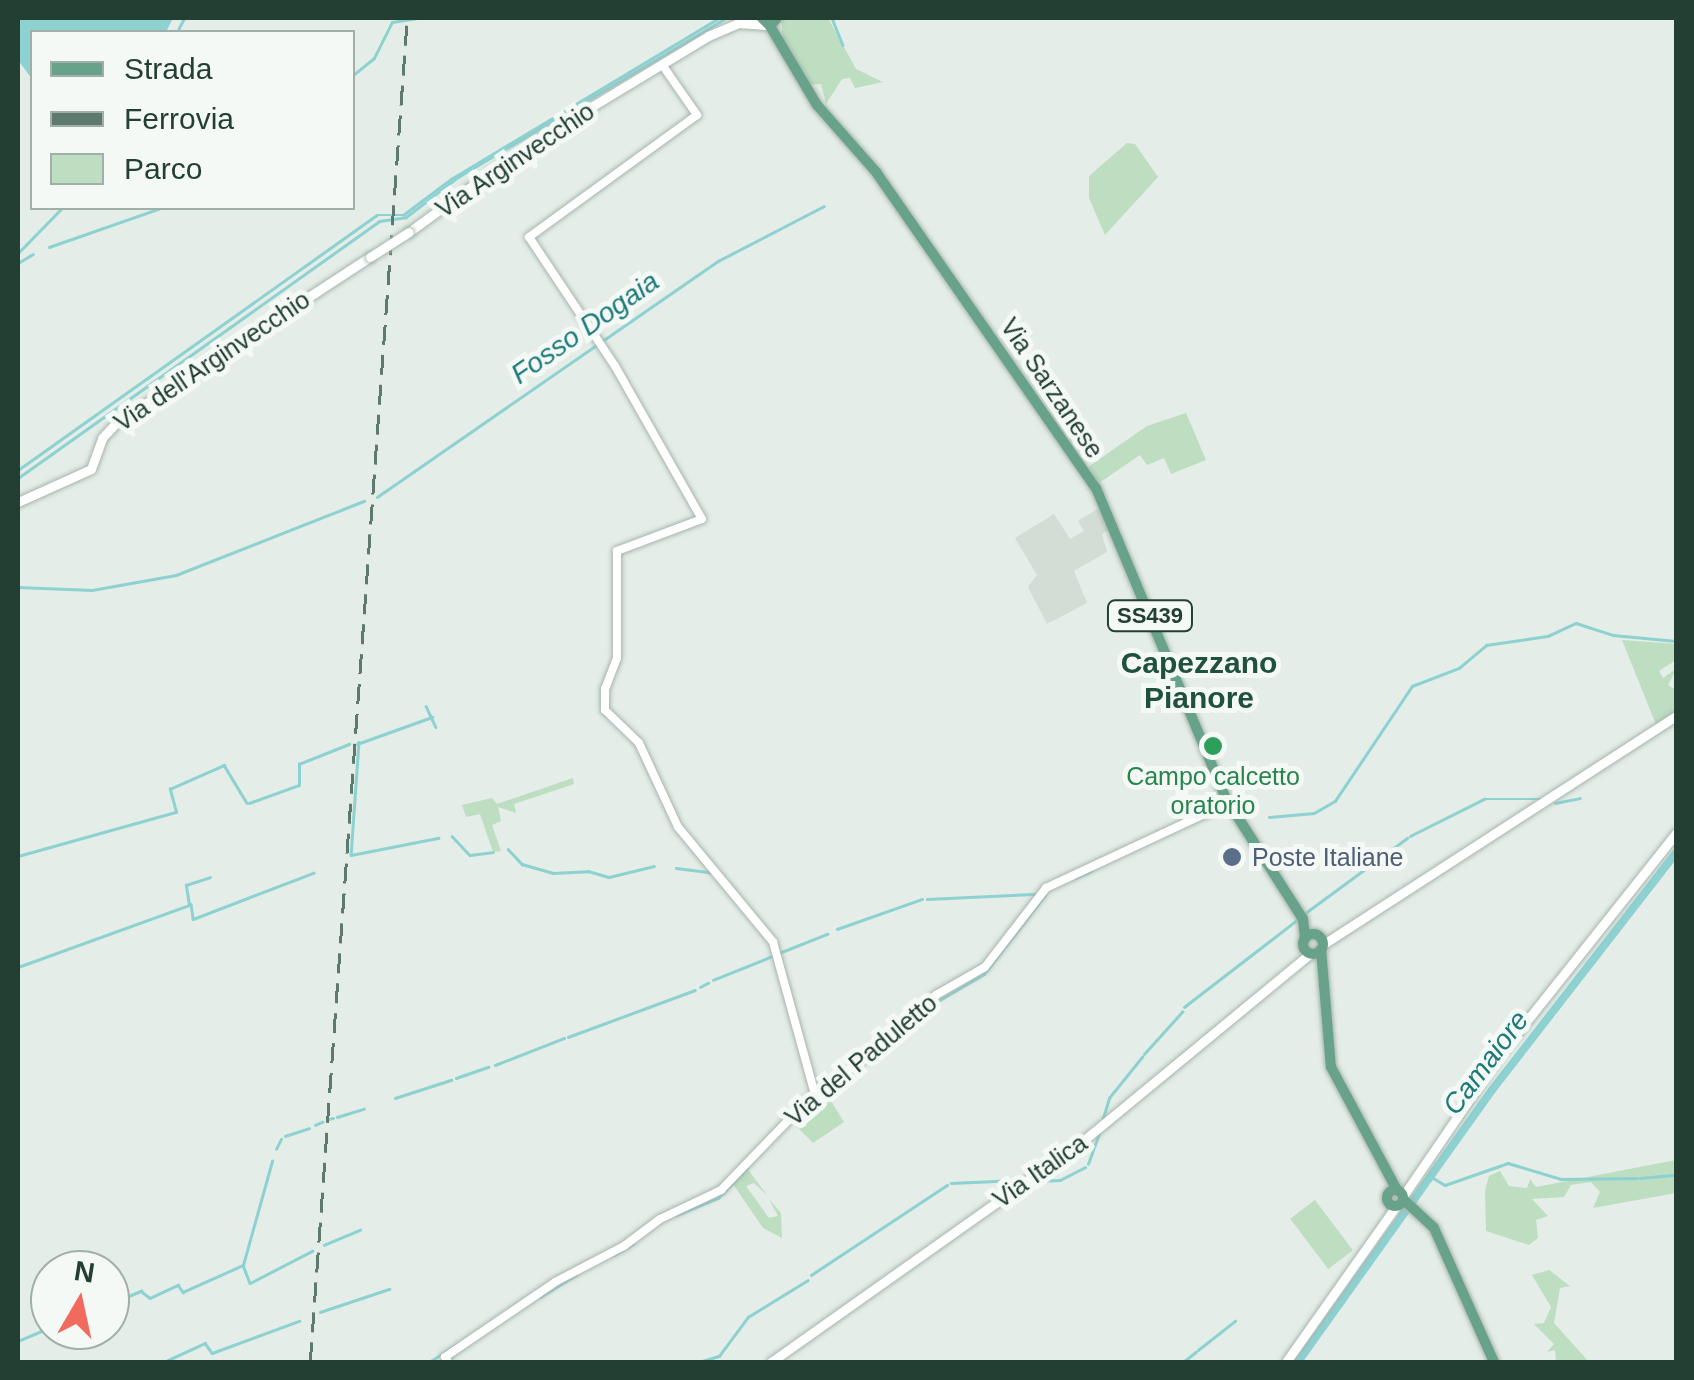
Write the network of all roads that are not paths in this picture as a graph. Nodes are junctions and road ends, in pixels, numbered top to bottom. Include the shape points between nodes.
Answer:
1 (769, 21) edge
2 (663, 66) junction
3 (370, 257) joint
4 (18, 502) edge
5 (1676, 716) edge
6 (1228, 803) junction
7 (1676, 833) edge
8 (1313, 945) junction
9 (815, 1094) junction
10 (1399, 1197) junction
11 (447, 1360) edge
12 (771, 1362) edge
13 (1286, 1362) edge
14 (1494, 1362) edge

1 - 2 main road, Via Arginvecchio via 725,27
1 - 6 main road, Via Sarzanese / SS439 via 817,106 876,172 1096,488
2 - 3 main road, Via Arginvecchio, bridge via 526,147
2 - 9 street via 697,114 530,237 702,518 617,551 617,658 605,710 639,743 678,827 773,942
3 - 4 main road, Via dell'Arginvecchio via 116,423 102,438 91,469
5 - 8 main road via 1348,932
6 - 8 main road, Via Sarzanese / SS439
6 - 9 street, Via del Paduletto via 1046,888 986,968 936,995 902,1031
7 - 10 main road via 1498,1056
8 - 10 main road, SS439 via 1325,962 1330,1062
8 - 12 main road, Via Italica via 1116,1116
9 - 11 street, Via del Paduletto via 721,1190 660,1218
10 - 13 main road
10 - 14 main road, SS439 via 1434,1228

